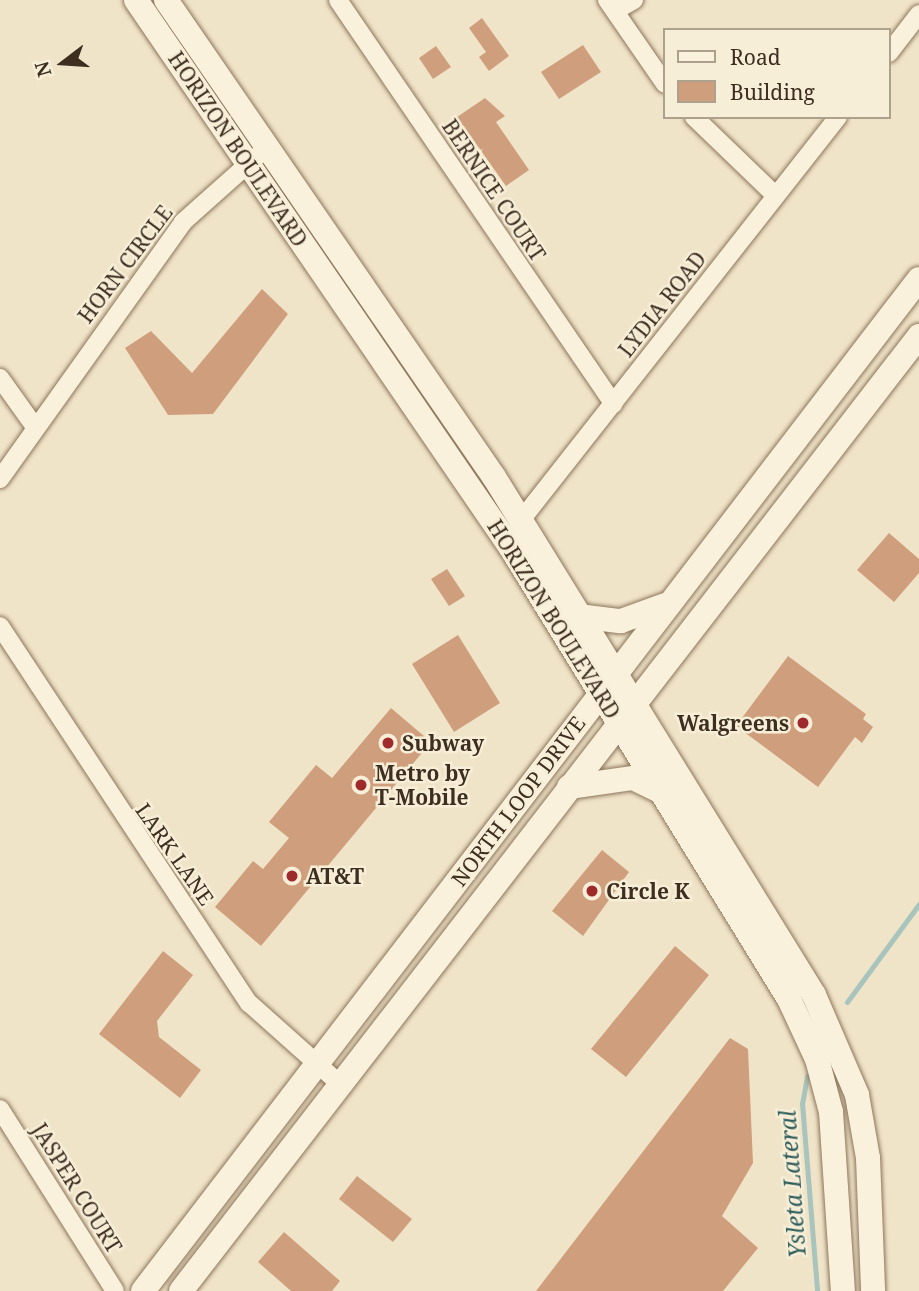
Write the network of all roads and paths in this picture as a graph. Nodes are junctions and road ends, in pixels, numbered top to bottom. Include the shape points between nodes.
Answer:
1 (136, 0) edge
2 (166, 0) edge
3 (338, 0) edge
4 (634, 0) edge
5 (611, 6) edge
6 (919, 14) edge
7 (891, 50) edge
8 (664, 82) edge
9 (696, 119) edge
10 (836, 119) edge
11 (270, 145) junction
12 (247, 165) junction
13 (775, 195) junction
14 (294, 233) junction
15 (351, 265) junction
16 (919, 279) edge
17 (919, 336) edge
18 (0, 378) edge
19 (614, 404) junction
20 (35, 427) junction
21 (0, 479) edge
22 (522, 519) junction
23 (669, 603) junction
24 (586, 617) junction
25 (0, 626) edge
26 (617, 670) junction
27 (600, 691) junction
28 (637, 702) junction
29 (619, 723) junction
30 (569, 787) junction
31 (662, 792) junction
32 (316, 1066) junction
33 (340, 1084) junction
34 (0, 1109) edge
35 (115, 1291) edge
36 (143, 1291) edge
37 (181, 1291) edge
38 (843, 1291) edge
39 (873, 1291) edge

1 - 12 main road, HORIZON BOULEVARD
2 - 11 main road, HORIZON BOULEVARD
3 - 19 street, BERNICE COURT
4 - 5 street
5 - 8 street
6 - 7 street
9 - 13 street
10 - 13 street, LYDIA ROAD
11 - 12 street, HORN CIRCLE
11 - 15 main road, HORIZON BOULEVARD
12 - 14 main road, HORIZON BOULEVARD
12 - 20 street, HORN CIRCLE via 183,222
13 - 19 street, LYDIA ROAD
14 - 15 main road via 309,233
14 - 27 main road, HORIZON BOULEVARD via 503,537
15 - 22 main road, HORIZON BOULEVARD
16 - 23 main road, NORTH LOOP DRIVE
17 - 28 main road, NORTH LOOP DRIVE
18 - 20 street
19 - 22 street, LYDIA ROAD
20 - 21 street, HORN CIRCLE
22 - 24 main road, HORIZON BOULEVARD
23 - 24 main road via 621,621
23 - 26 main road, NORTH LOOP DRIVE
24 - 26 main road, HORIZON BOULEVARD
25 - 32 street, LARK LANE via 249,1003
26 - 27 main road, NORTH LOOP DRIVE
26 - 28 main road, HORIZON BOULEVARD
27 - 29 main road, HORIZON BOULEVARD
27 - 32 main road, NORTH LOOP DRIVE
28 - 29 main road, NORTH LOOP DRIVE
28 - 39 main road, HORIZON BOULEVARD via 814,995 842,1055 857,1094 868,1158
29 - 30 main road, NORTH LOOP DRIVE
29 - 31 main road, HORIZON BOULEVARD
30 - 31 main road via 597,778 633,778
30 - 33 main road, NORTH LOOP DRIVE
31 - 38 main road, HORIZON BOULEVARD via 789,999 817,1059 831,1112
32 - 33 street, LARK LANE
32 - 36 main road, NORTH LOOP DRIVE
33 - 37 main road, NORTH LOOP DRIVE
34 - 35 street, JASPER COURT

